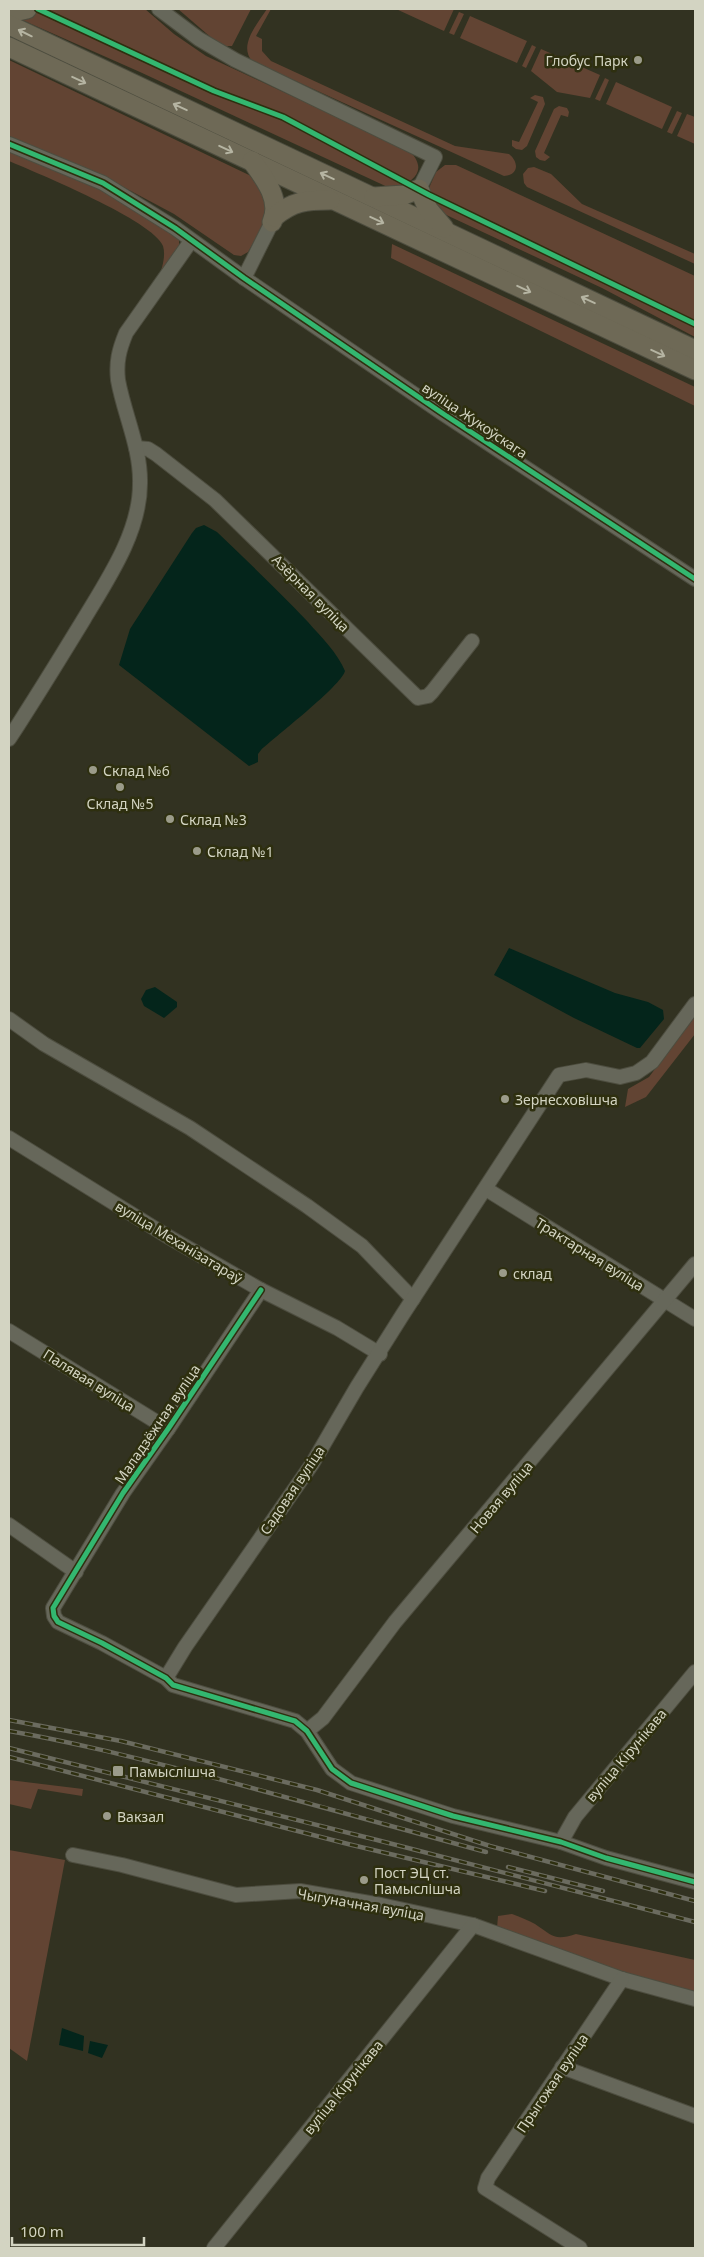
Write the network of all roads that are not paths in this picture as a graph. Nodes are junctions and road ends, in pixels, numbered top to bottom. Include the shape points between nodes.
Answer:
1 (27, 9) edge
2 (159, 9) edge
3 (9, 13) edge
4 (9, 25) edge
5 (9, 47) edge
6 (9, 144) edge
7 (251, 160) junction
8 (419, 189) junction
9 (371, 197) junction
10 (332, 200) junction
11 (273, 220) junction
12 (448, 233) junction
13 (192, 240) junction
14 (244, 278) junction
15 (695, 350) edge
16 (695, 370) edge
17 (136, 448) junction
18 (695, 579) edge
19 (472, 641) dead end
20 (9, 739) edge
21 (693, 1007) edge
22 (9, 1019) edge
23 (9, 1138) edge
24 (486, 1189) junction
25 (695, 1264) edge
26 (261, 1290) junction
27 (413, 1299) junction
28 (666, 1300) junction
29 (695, 1319) edge
30 (9, 1331) edge
31 (380, 1354) junction
32 (168, 1429) junction
33 (9, 1525) edge
34 (76, 1572) junction
35 (695, 1672) edge
36 (166, 1678) junction
37 (308, 1731) junction
38 (561, 1842) junction
39 (73, 1855) dead end
40 (695, 1882) edge
41 (473, 1925) junction
42 (622, 1979) junction
43 (695, 1999) edge
44 (562, 2066) junction
45 (695, 2116) edge
46 (214, 2248) edge
47 (580, 2248) edge

1 - 3 highway
2 - 8 street via 235,60 436,157
9 -> 4 highway
5 -> 7 highway
6 - 13 street, вуліца Жукоўскага via 103,183
7 - 10 highway
7 - 11 highway via 270,189
8 - 9 highway via 404,195
8 - 12 highway via 428,209
9 - 12 highway
10 - 11 highway via 290,205
10 -> 16 highway
11 - 14 street
15 -> 12 highway
13 - 14 street, вуліца Жукоўскага
13 - 17 street via 126,334 119,350 120,388
14 - 18 street, вуліца Жукоўскага
17 - 19 street, Азёрная вуліца via 156,454 215,500 418,698 432,692
17 - 20 street via 140,485 138,506 125,543 104,586
21 - 24 street, Садовая вуліца via 652,1062 636,1073 620,1077 586,1070 559,1075
22 - 27 street via 44,1044 190,1128 307,1206 362,1246
23 - 26 street, вуліца Механізатараў
24 - 27 street, Садовая вуліца
24 - 28 street, Трактарная вуліца
25 - 28 street, Новая вуліца
26 - 31 street, вуліца Механізатараў via 337,1328
26 - 32 street, Маладзёжная вуліца
27 - 31 street, Садовая вуліца
28 - 29 street, Трактарная вуліца
28 - 37 street, Новая вуліца via 395,1622 322,1718
30 - 32 street, Палявая вуліца
31 - 36 street, Садовая вуліца via 312,1464
32 - 34 street, Маладзёжная вуліца via 123,1493
33 - 34 street
34 - 36 street, Маладзёжная вуліца via 53,1608 58,1622
35 - 38 street, вуліца Кірунікава via 575,1817
36 - 37 street via 173,1685 187,1690 295,1721
37 - 38 street via 332,1769 351,1783 453,1816
38 - 40 street
39 - 41 street, Чыгуначная вуліца via 195,1882 236,1895 300,1891
41 - 42 street, Чыгуначная вуліца
41 - 46 street, вуліца Кірунікава
42 - 43 street, Чыгуначная вуліца
42 - 44 street, Прыгожая вуліца
44 - 45 street
44 - 47 street, Прыгожая вуліца via 488,2178 485,2188

